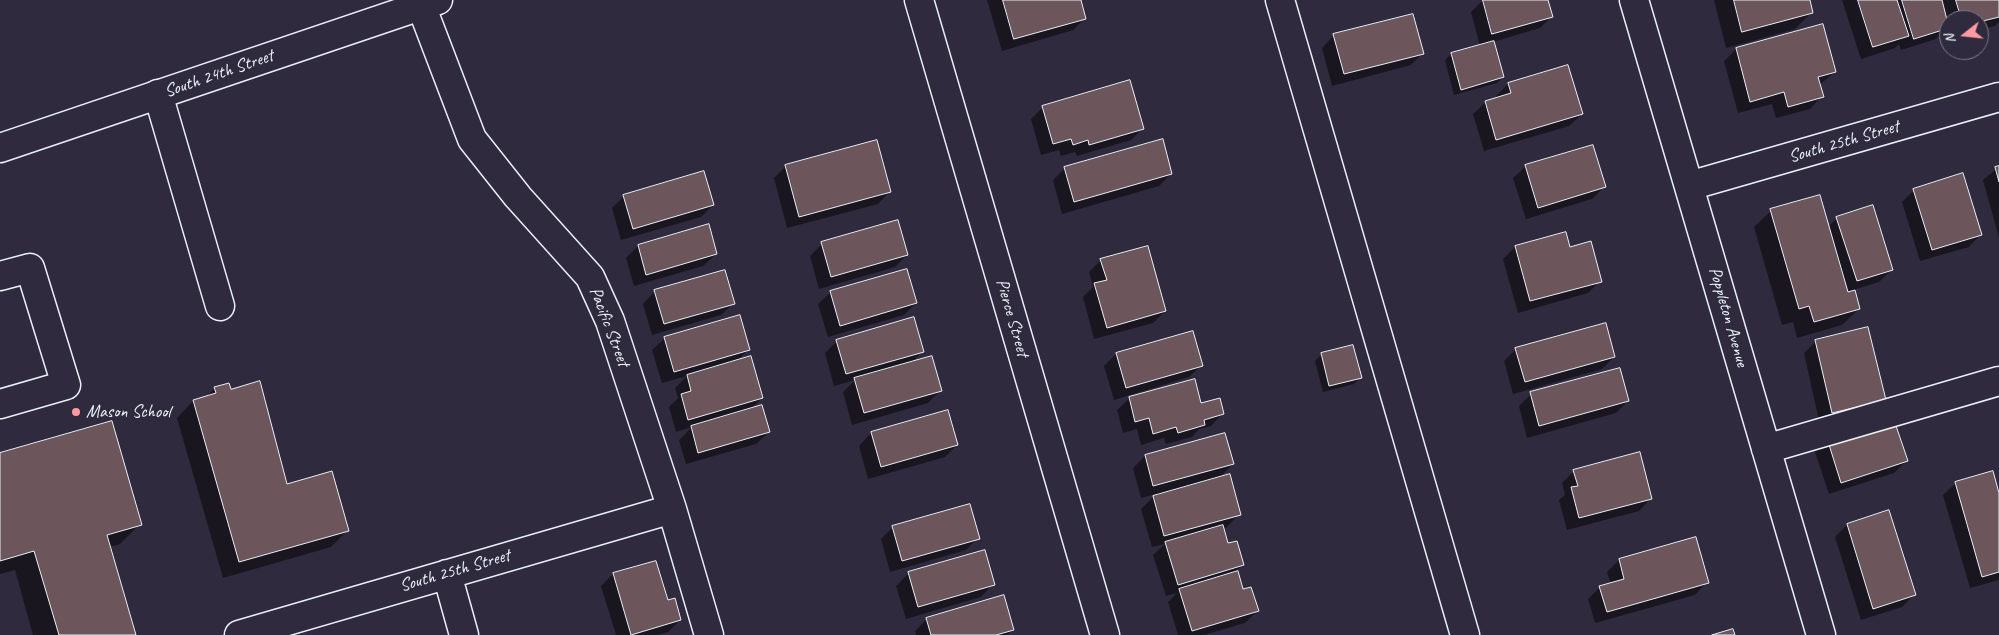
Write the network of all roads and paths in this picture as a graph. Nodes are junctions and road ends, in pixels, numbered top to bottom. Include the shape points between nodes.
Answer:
1 (919, 0) edge
2 (1280, 0) edge
3 (1634, 0) edge
4 (426, 2) edge
5 (158, 94) junction
6 (1999, 97) edge
7 (0, 148) edge
8 (1689, 186) junction
9 (0, 276) edge
10 (220, 306) dead end
11 (1999, 382) edge
12 (0, 404) edge
13 (1766, 449) junction
14 (672, 508) junction
15 (446, 574) junction
16 (239, 635) edge
17 (464, 635) edge
18 (709, 635) edge
19 (1105, 635) edge
20 (1466, 635) edge
21 (1821, 635) edge

1 - 19 street, Pierce Street
2 - 20 street
3 - 8 street, Poppleton Avenue
4 - 5 street, South 24th Street
4 - 14 street, Pacific Street via 472,139 518,197 590,277 610,321
5 - 7 street, South 24th Street
5 - 10 street
6 - 8 street, South 25th Street
8 - 13 street, Poppleton Avenue
9 - 12 street via 30,268 66,385
11 - 13 street
13 - 21 street, Poppleton Avenue
14 - 15 street, South 25th Street
14 - 18 street, Pacific Street
15 - 16 street, South 25th Street
15 - 17 street

